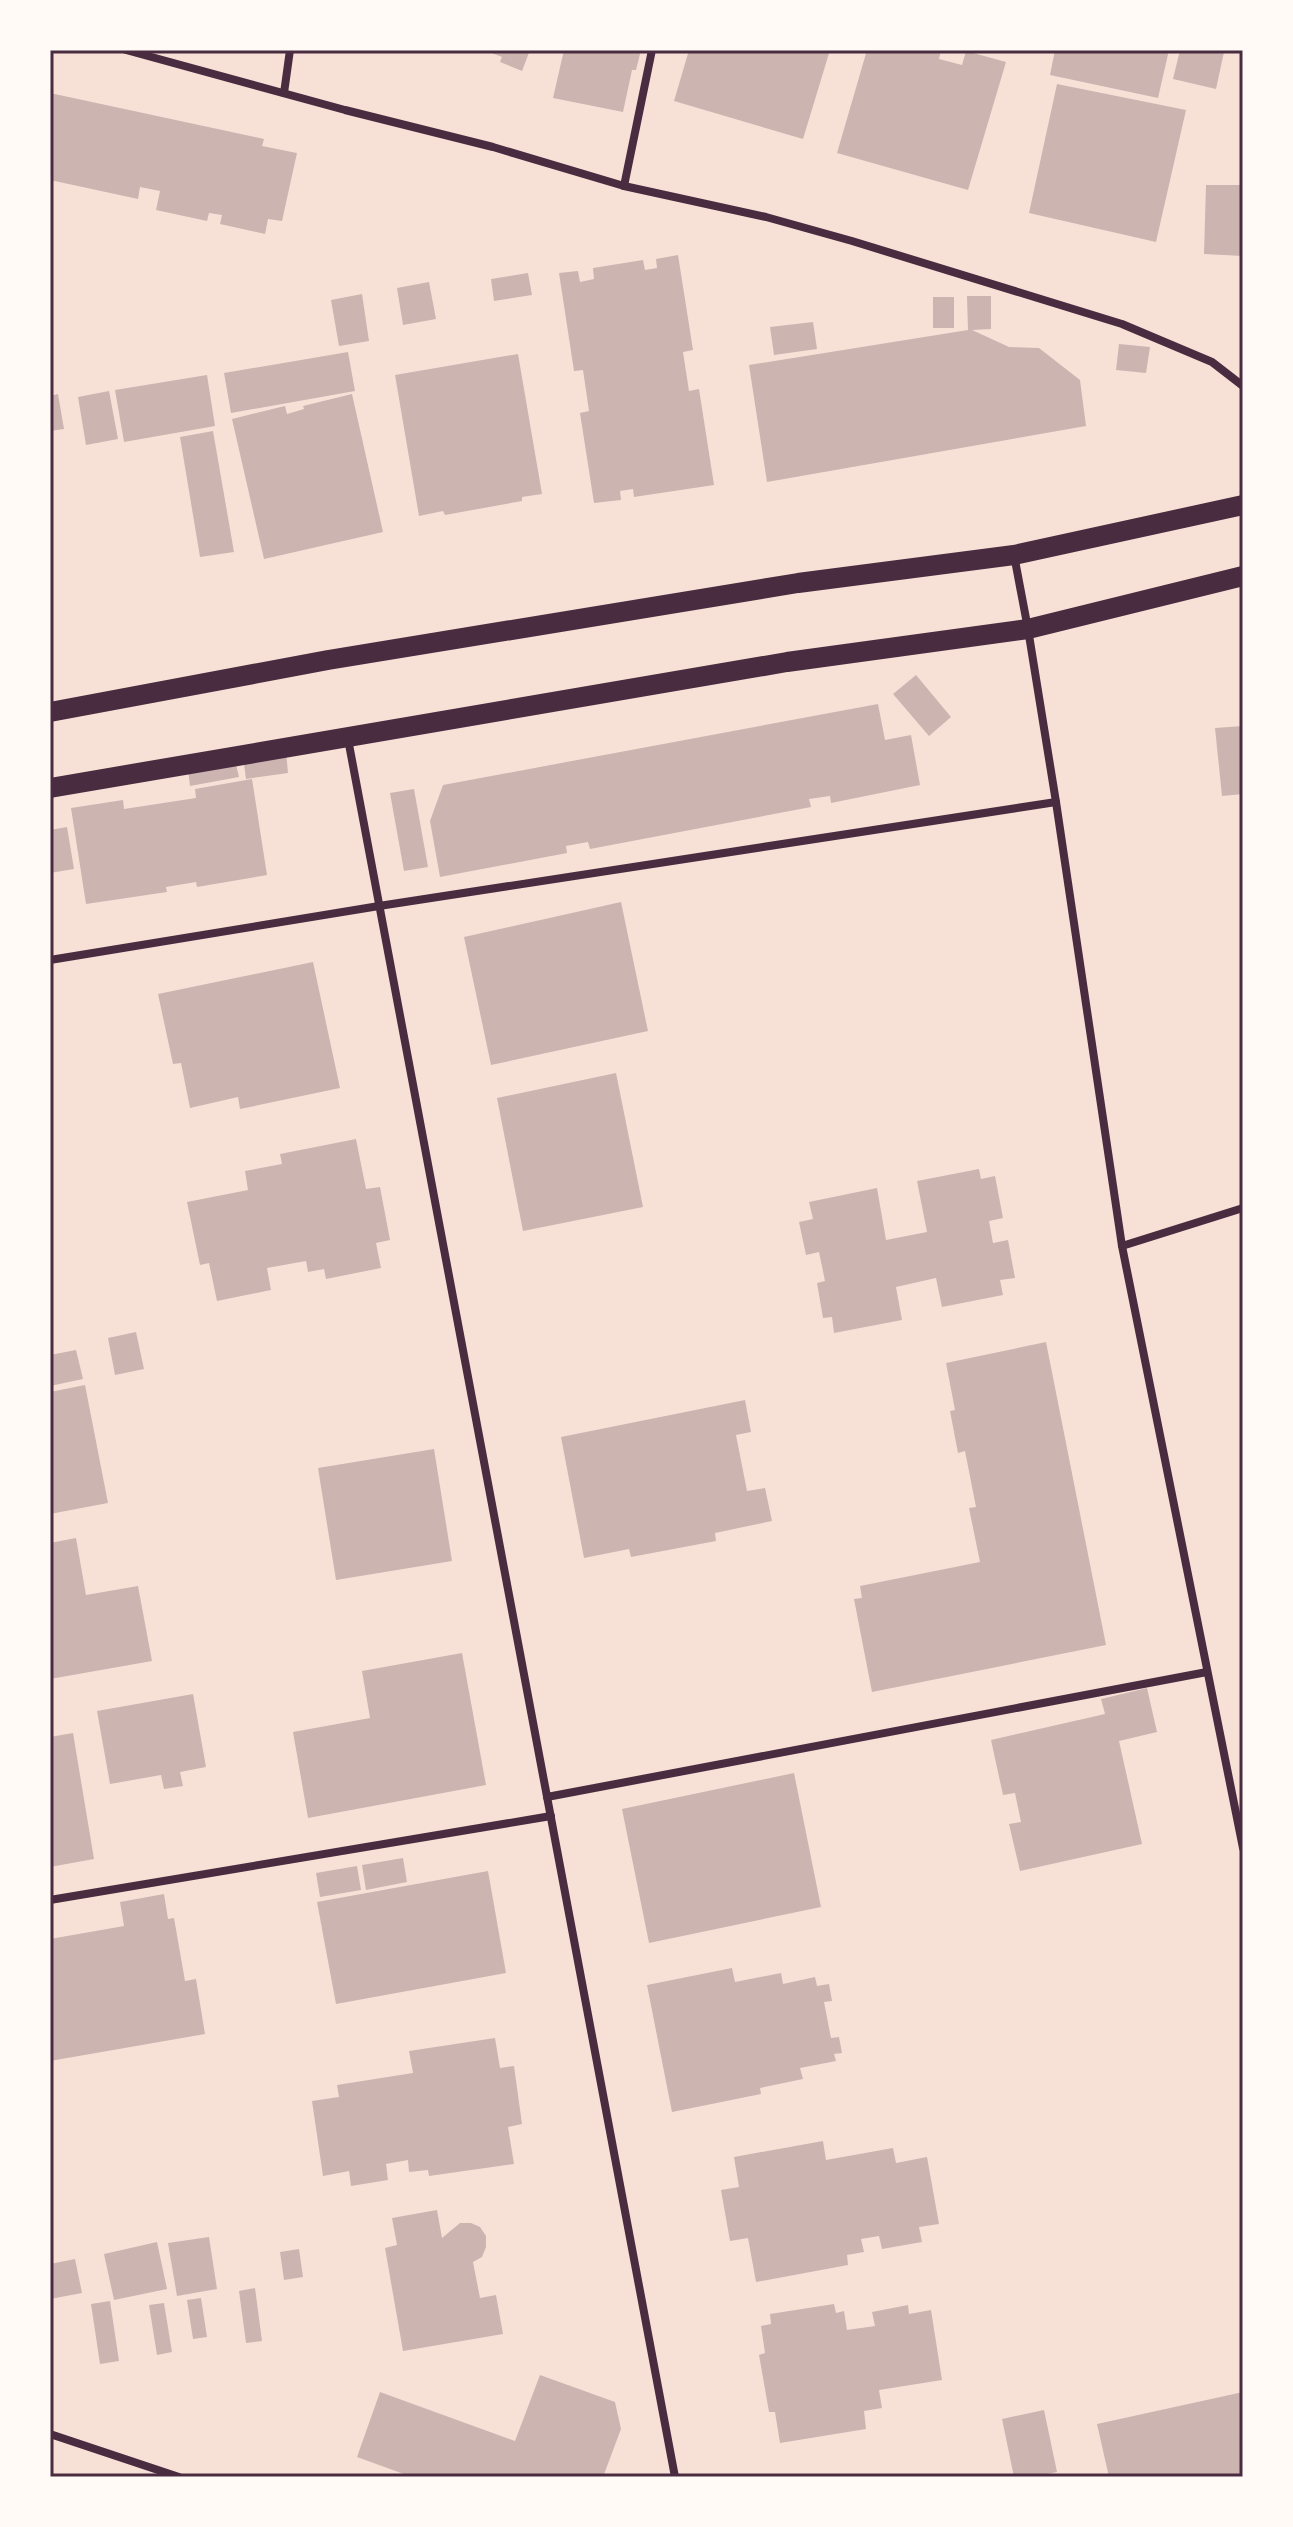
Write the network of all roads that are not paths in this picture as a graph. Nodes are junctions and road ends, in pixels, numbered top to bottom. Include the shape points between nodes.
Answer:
1 (126, 50) edge
2 (290, 50) edge
3 (652, 50) edge
4 (284, 93) junction
5 (624, 186) junction
6 (1243, 386) edge
7 (1243, 505) edge
8 (1014, 555) junction
9 (1243, 576) edge
10 (1028, 629) junction
11 (50, 712) edge
12 (348, 738) junction
13 (50, 788) edge
14 (1056, 802) junction
15 (379, 906) junction
16 (50, 960) edge
17 (1243, 1208) edge
18 (1122, 1246) junction
19 (1207, 1672) junction
20 (547, 1797) junction
21 (551, 1816) junction
22 (1243, 1848) edge
23 (50, 1900) edge
24 (50, 2434) edge
25 (179, 2477) edge
26 (675, 2477) edge

1 - 4 street
2 - 4 street
3 - 5 street
4 - 5 street
5 - 6 street via 766,217 1122,324 1212,362
7 - 8 main road
8 - 10 street
8 - 11 main road via 798,583
9 - 10 main road
10 - 12 main road via 787,662
10 - 14 street
12 - 13 main road
12 - 15 street
14 - 15 street
14 - 18 street
15 - 16 street
15 - 20 street
17 - 18 street
18 - 19 street
19 - 20 street
19 - 22 street
20 - 21 street
21 - 23 street
21 - 26 street
24 - 25 street

